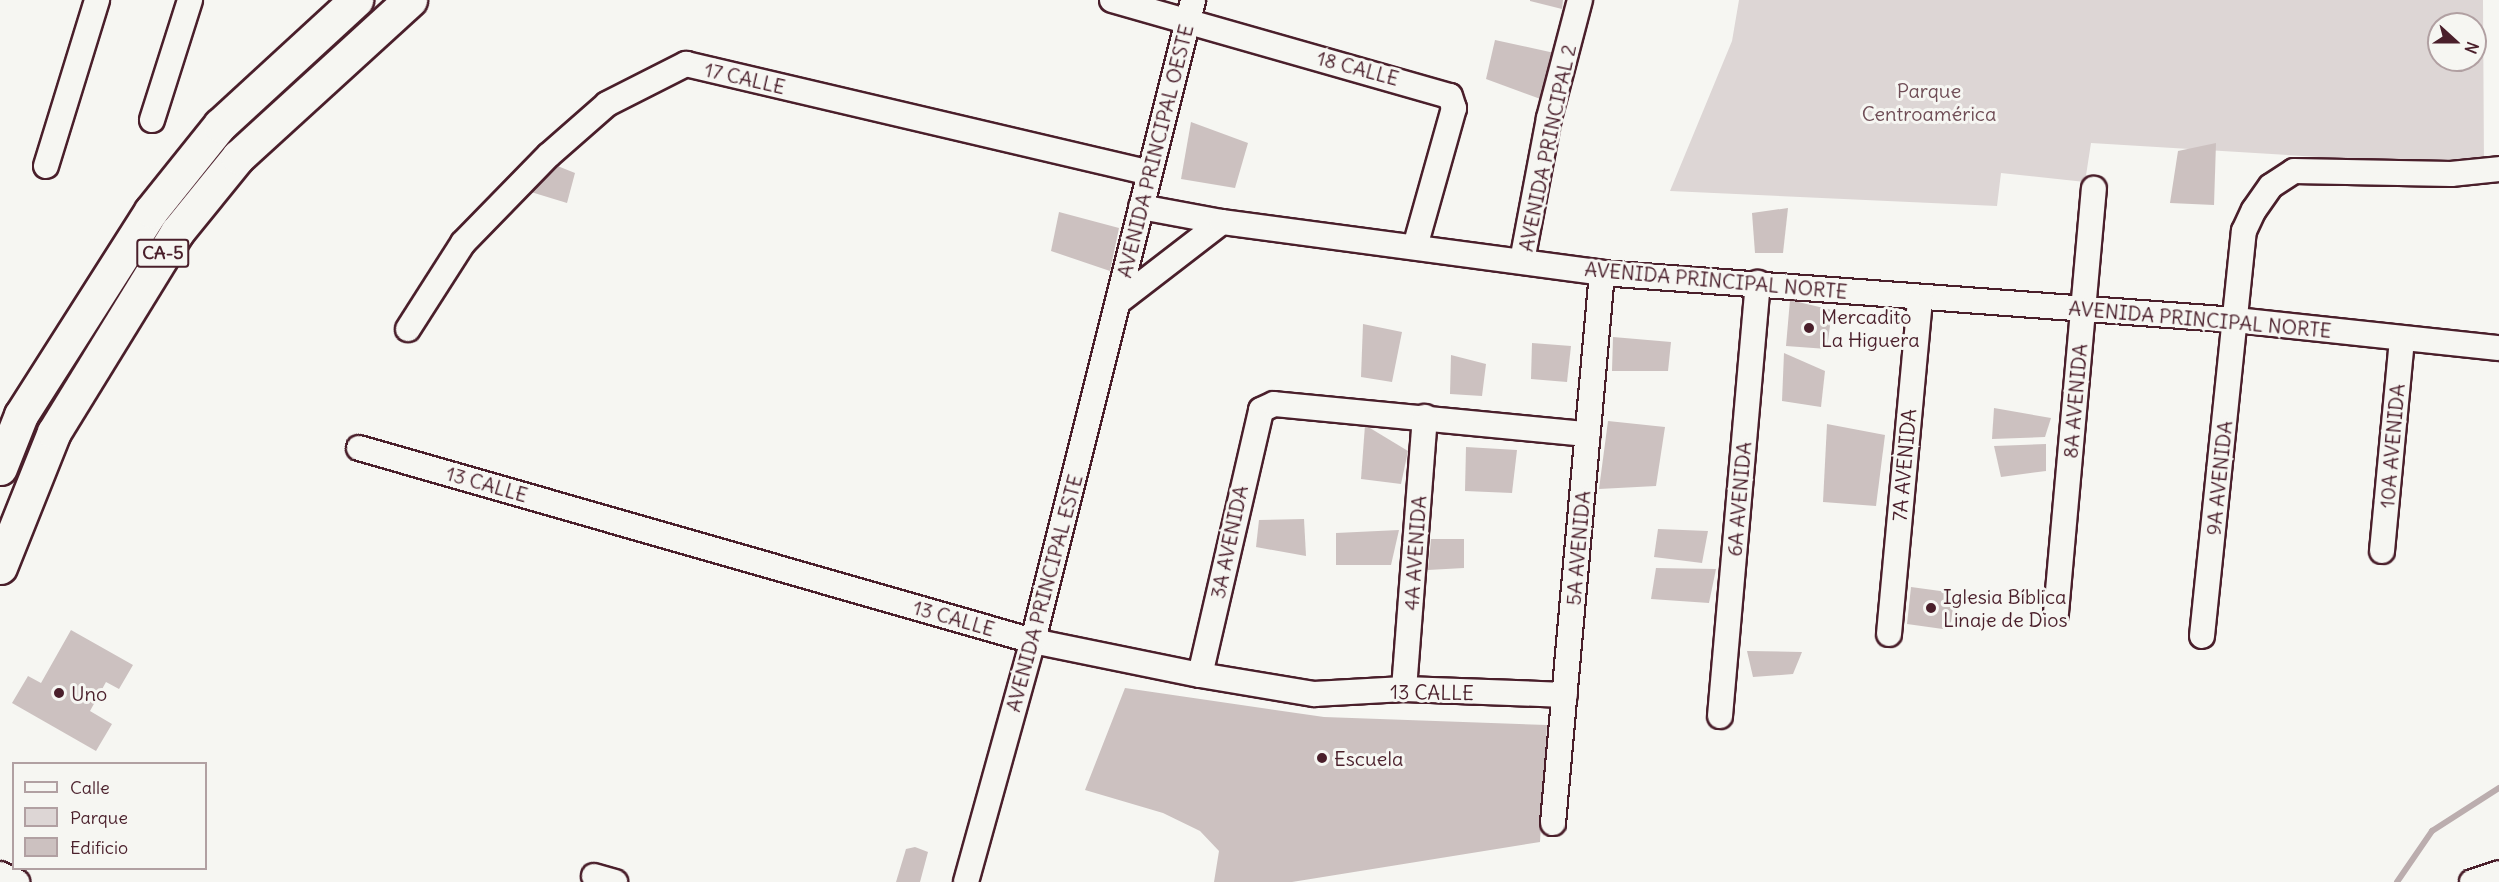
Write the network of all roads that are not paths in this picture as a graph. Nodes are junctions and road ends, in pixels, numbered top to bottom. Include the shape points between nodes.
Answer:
1 (97, 0) edge
2 (190, 0) edge
3 (356, 0) edge
4 (410, 0) edge
5 (1112, 0) edge
6 (1580, 0) edge
7 (1190, 10) edge
8 (152, 120) dead end
9 (46, 166) dead end
10 (2499, 169) edge
11 (1149, 173) junction
12 (2094, 189) dead end
13 (1141, 207) junction
14 (1222, 222) junction
15 (1415, 247) junction
16 (1522, 261) junction
17 (1602, 273) junction
18 (1758, 283) junction
19 (1920, 297) junction
20 (1118, 302) junction
21 (2084, 308) junction
22 (2236, 320) junction
23 (408, 329) dead end
24 (2402, 340) junction
25 (2499, 348) edge
26 (1425, 417) junction
27 (1588, 435) junction
28 (359, 448) dead end
29 (0, 468) edge
30 (2382, 551) dead end
31 (0, 567) edge
32 (2056, 613) dead end
33 (1889, 634) dead end
34 (2202, 636) dead end
35 (1033, 641) junction
36 (1200, 675) junction
37 (1404, 689) junction
38 (1564, 695) junction
39 (1720, 716) dead end
40 (1553, 823) dead end
41 (2499, 873) edge
42 (0, 874) edge
43 (17, 882) edge
44 (966, 882) edge
45 (2472, 882) edge

1 - 9 street
2 - 8 street
3 - 29 highway, CA-5 via 220,125 151,211 21,415
4 - 31 highway, CA-5 via 238,157 177,232 54,432
5 - 7 street, 18 CALLE
6 - 16 street, AVENIDA PRINCIPAL 2 via 1549,118
7 - 11 street, AVENIDA PRINCIPAL OESTE
7 - 15 street, 18 CALLE via 1450,96 1454,108
10 - 22 street, 9A AVENIDA via 2451,174 2295,171 2271,186 2244,231
11 - 13 street, AVENIDA PRINCIPAL OESTE
11 - 23 street, 17 CALLE via 686,64 607,104 549,155 463,243
12 - 21 street, 8A AVENIDA
13 - 14 street, AVENIDA PRINCIPAL NORTE
13 - 20 street, AVENIDA PRINCIPAL OESTE
14 - 15 street, AVENIDA PRINCIPAL NORTE
14 - 20 street
15 - 16 street, AVENIDA PRINCIPAL NORTE
16 - 17 street, AVENIDA PRINCIPAL NORTE
17 - 18 street, AVENIDA PRINCIPAL NORTE
17 - 27 street, 5A AVENIDA
18 - 19 street, AVENIDA PRINCIPAL NORTE
18 - 39 street, 6A AVENIDA
19 - 21 street, AVENIDA PRINCIPAL NORTE
19 - 33 street, 7A AVENIDA
20 - 35 street, AVENIDA PRINCIPAL ESTE
21 - 22 street, AVENIDA PRINCIPAL NORTE
21 - 32 street, 8A AVENIDA
22 - 24 street, AVENIDA PRINCIPAL NORTE
22 - 34 street, 9A AVENIDA
24 - 25 street, AVENIDA PRINCIPAL NORTE
24 - 30 street, 10A AVENIDA
26 - 27 street
26 - 36 street, 3A AVENIDA via 1274,404 1261,410
26 - 37 street, 4A AVENIDA
27 - 38 street, 5A AVENIDA
28 - 35 street, 13 CALLE
35 - 36 street, 13 CALLE
35 - 44 street, AVENIDA PRINCIPAL ESTE
36 - 37 street, 13 CALLE via 1314,694
37 - 38 street, 13 CALLE
38 - 40 street, 5A AVENIDA
41 - 45 street
42 - 43 street

